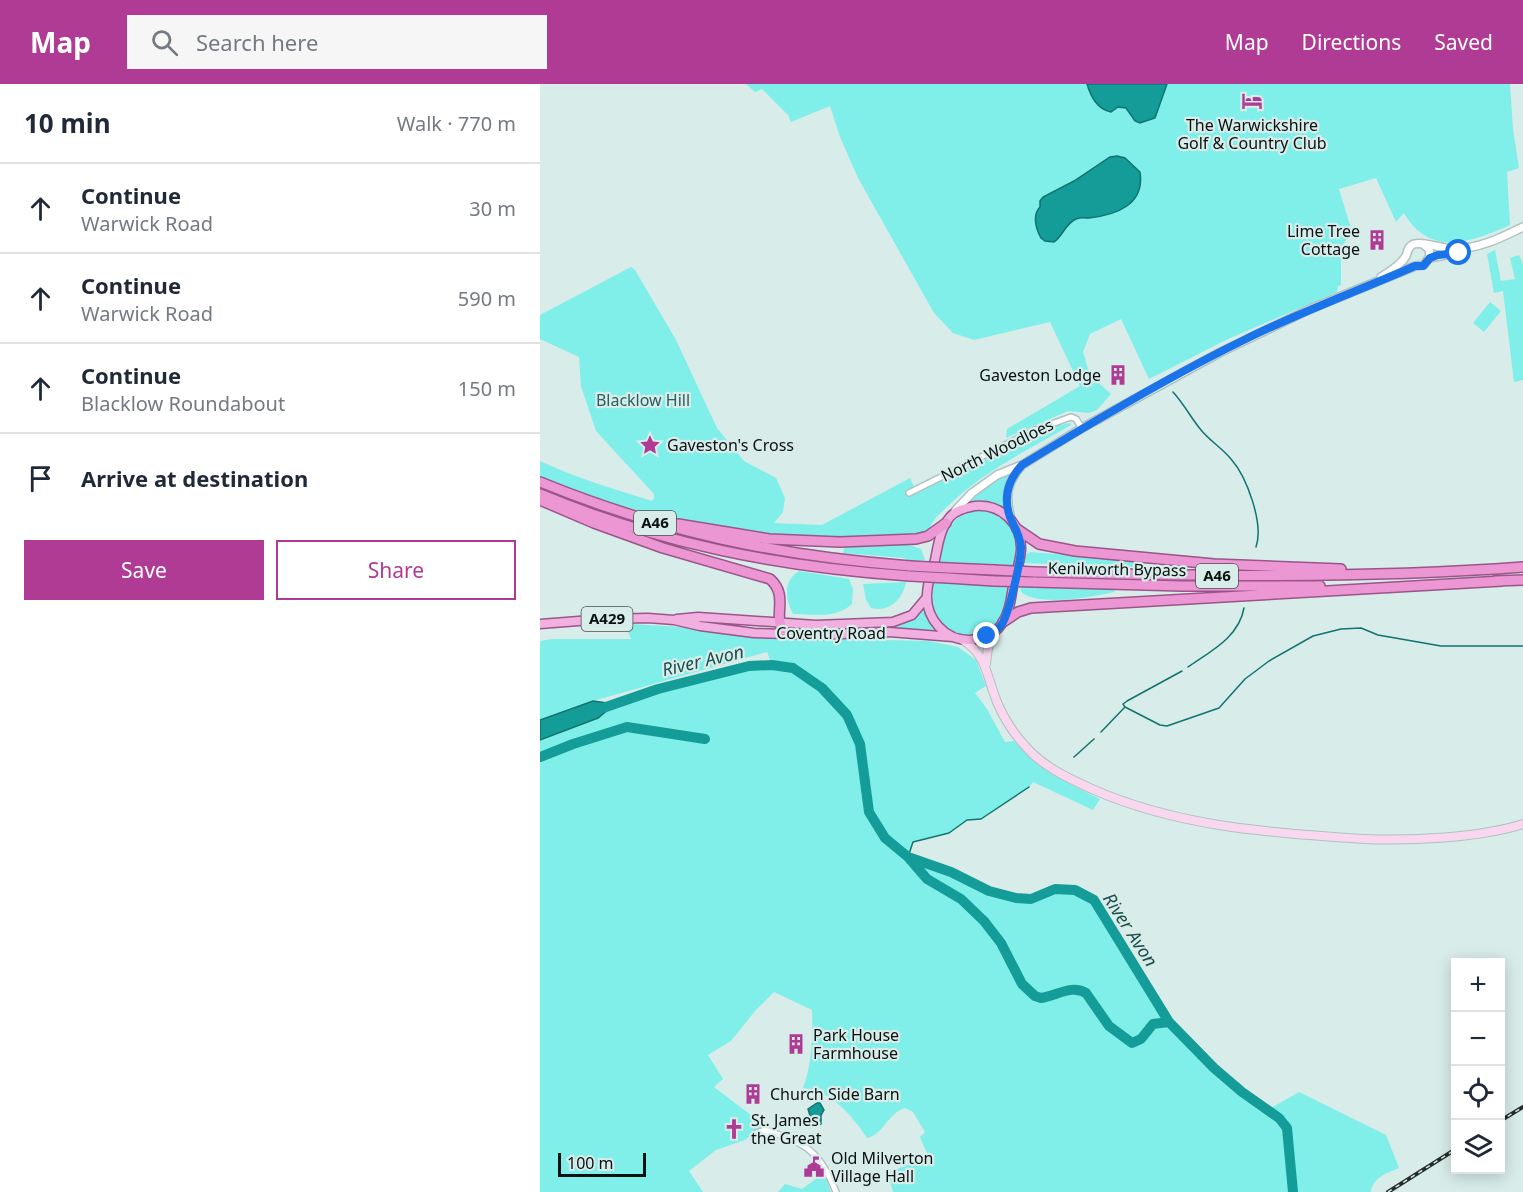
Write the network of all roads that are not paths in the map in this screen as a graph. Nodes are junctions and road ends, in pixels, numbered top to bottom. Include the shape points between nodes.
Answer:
1 (1523, 227) edge
2 (1425, 244) junction
3 (1476, 246) junction
4 (1407, 255) junction
5 (1430, 258) junction
6 (1415, 266) junction
7 (1374, 282) junction
8 (1082, 428) junction
9 (1022, 465) junction
10 (540, 482) edge
11 (909, 493) dead end
12 (540, 494) edge
13 (540, 500) edge
14 (604, 507) junction
15 (954, 513) junction
16 (1011, 519) junction
17 (946, 524) junction
18 (1017, 529) junction
19 (1523, 567) edge
20 (948, 573) junction
21 (1401, 573) junction
22 (994, 576) junction
23 (1523, 580) edge
24 (1502, 581) junction
25 (927, 597) junction
26 (674, 620) junction
27 (1003, 622) junction
28 (779, 623) junction
29 (540, 624) edge
30 (993, 633) junction
31 (785, 634) junction
32 (958, 638) junction
33 (986, 666) junction
34 (1523, 824) edge
35 (769, 1131) dead end
36 (836, 1192) edge

1 - 3 street
2 - 3 street via 1450,249
2 - 4 street via 1412,244
2 - 5 street
3 - 5 street
4 - 6 street
4 - 7 street
5 - 6 street via 1423,266
6 - 7 street
7 - 8 street via 1243,340
8 - 9 street
8 - 11 street, North Woodloes via 1073,417 1050,423
9 - 15 street via 982,485
9 - 16 street via 1007,490
10 - 14 highway, A46
12 - 20 highway, Kenilworth Bypass / A46, bridge via 645,531 748,557 910,576
13 - 28 highway, A46 via 695,559 770,579 780,592
14 - 17 highway via 735,534 817,542 916,539
14 - 20 highway, Kenilworth Bypass / A46, bridge via 703,536 773,550
15 - 16 main road via 984,506
15 - 17 main road
16 - 18 main road
17 - 25 main road
18 - 21 highway via 1039,544 1075,551 1215,564
18 - 27 main road via 1021,551
19 - 21 highway, Kenilworth Bypass / A46
20 - 22 highway, Kenilworth Bypass / A46
21 - 22 highway, Kenilworth Bypass / A46, bridge via 1211,576 1034,572
22 - 24 highway, Kenilworth Bypass / A46, bridge via 1034,582 1268,586
23 - 24 highway, Kenilworth Bypass / A46
24 - 27 highway via 1031,608
25 - 28 main road, Coventry Road / A429 via 915,613 897,621 839,625
25 - 32 main road via 937,625
26 - 28 main road, Coventry Road / A429 via 698,617
26 - 29 main road, Coventry Road / A429 via 618,618
26 - 31 main road, Coventry Road / A429 via 718,629
27 - 30 main road
28 - 31 highway
30 - 32 main road via 976,639
30 - 33 main road
31 - 32 main road, Coventry Road / A429 via 889,632
32 - 33 main road via 977,651
33 - 34 main road via 1007,722 1040,760 1098,792 1158,812 1239,828 1384,840 1476,834
35 - 36 street via 815,1154

